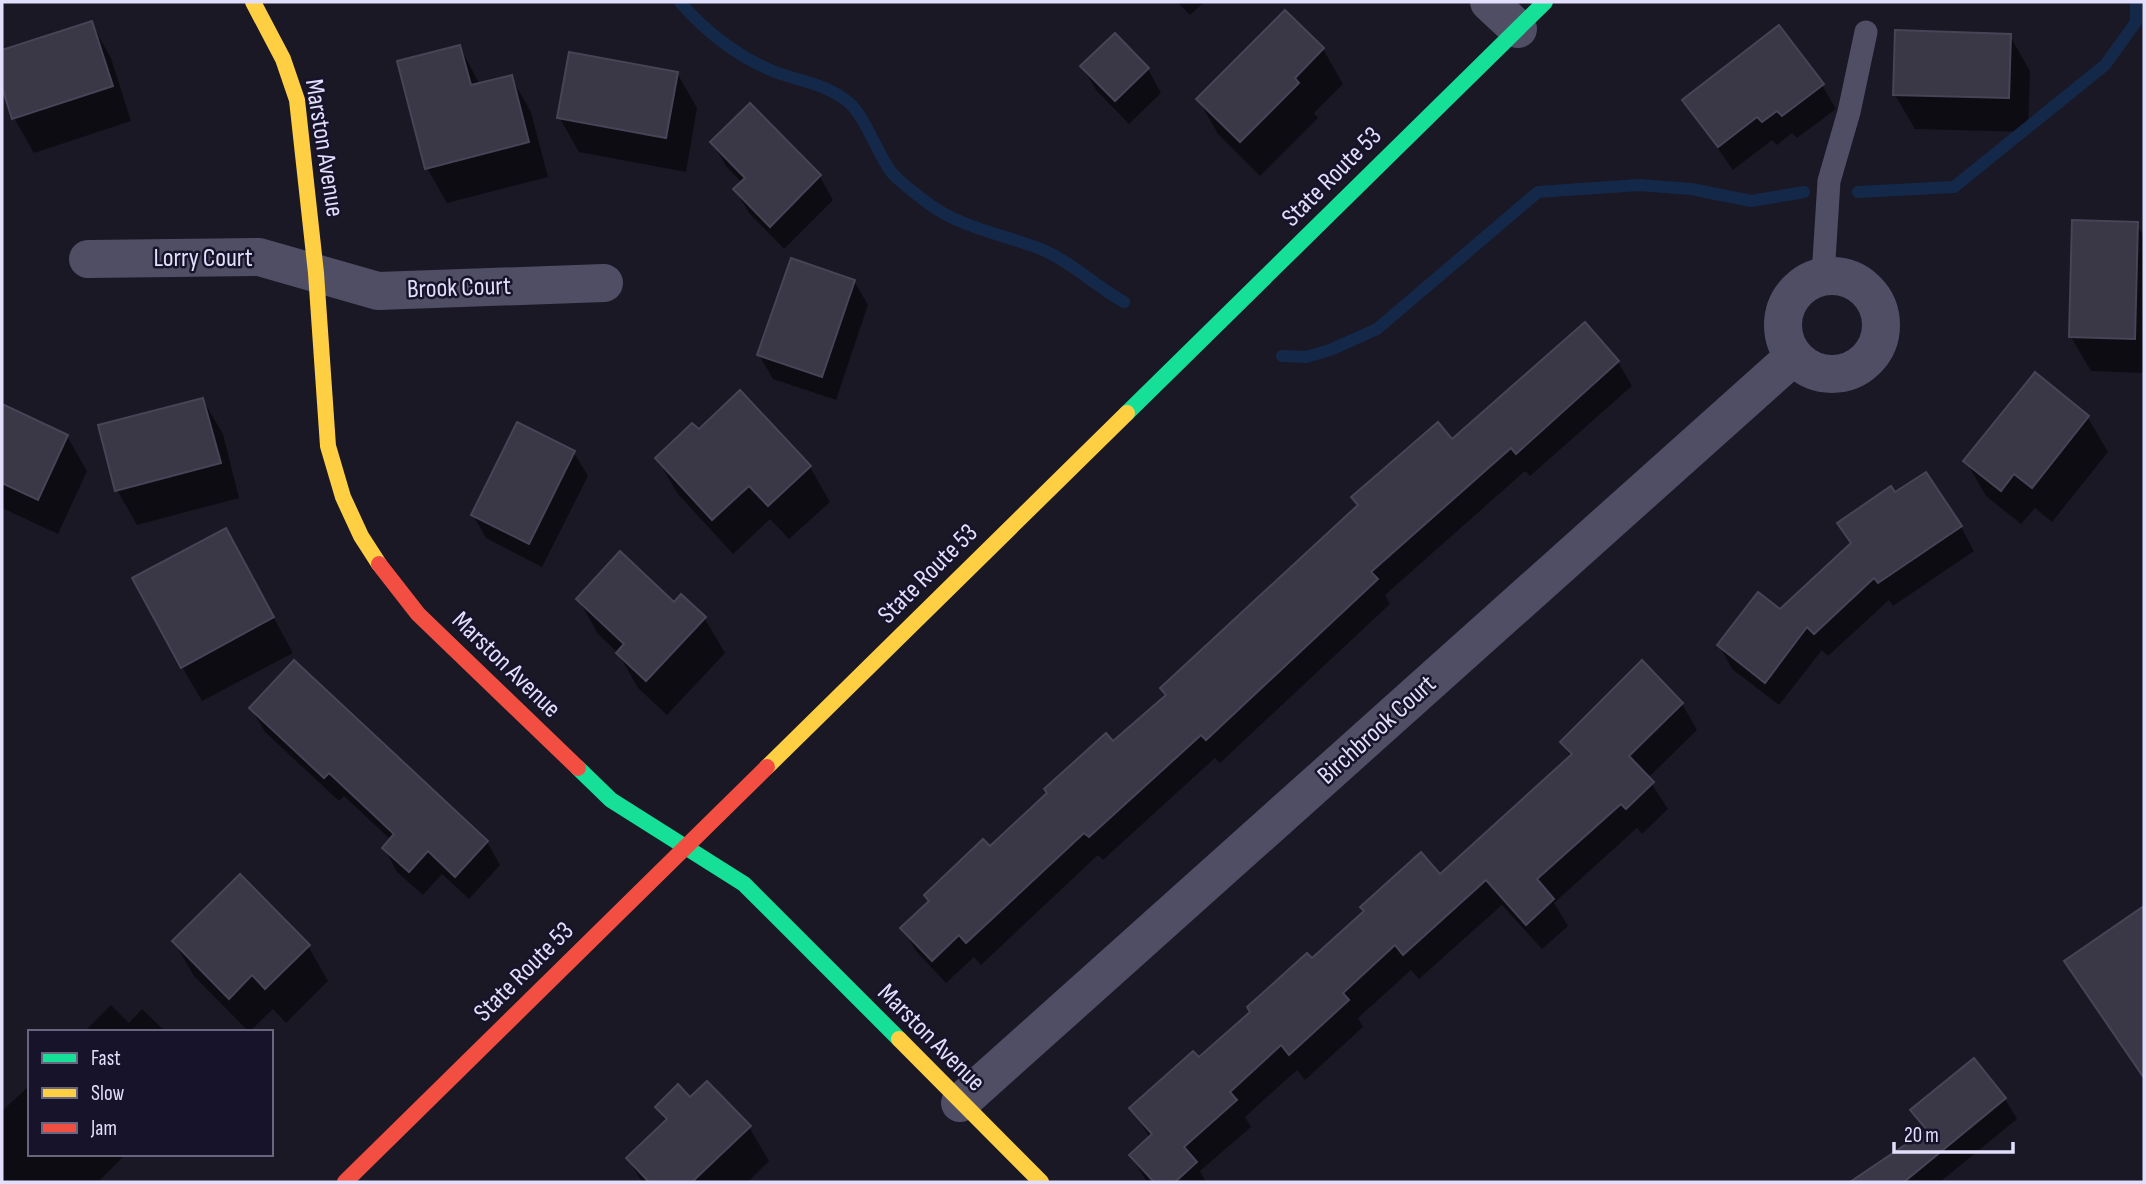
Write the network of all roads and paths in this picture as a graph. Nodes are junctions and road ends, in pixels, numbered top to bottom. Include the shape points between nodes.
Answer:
1 (253, 2) edge
2 (1489, 2) edge
3 (1545, 2) edge
4 (1518, 29) junction
5 (1866, 32) dead end
6 (88, 259) dead end
7 (316, 273) junction
8 (1823, 276) junction
9 (604, 283) dead end
10 (1793, 357) junction
11 (686, 847) junction
12 (960, 1103) junction
13 (345, 1182) edge
14 (1041, 1182) edge

1 - 7 main road, Marston Avenue via 283,59 297,100
2 - 4 street
3 - 4 main road, State Route 53
4 - 11 main road, State Route 53
5 - 8 lane via 1829,181
6 - 7 street, Lorry Court via 259,257
7 - 9 street, Brook Court via 378,291
7 - 11 main road, Marston Avenue via 328,446 343,497 388,579 418,614 611,800
8 - 10 street via 1792,294 1782,318 1783,339
8 - 10 street via 1860,283 1875,300 1882,321 1880,339 1864,364 1843,374 1818,373
10 - 12 street, Birchbrook Court
11 - 12 main road, Marston Avenue via 744,884
11 - 13 main road, State Route 53
12 - 14 main road, Marston Avenue

